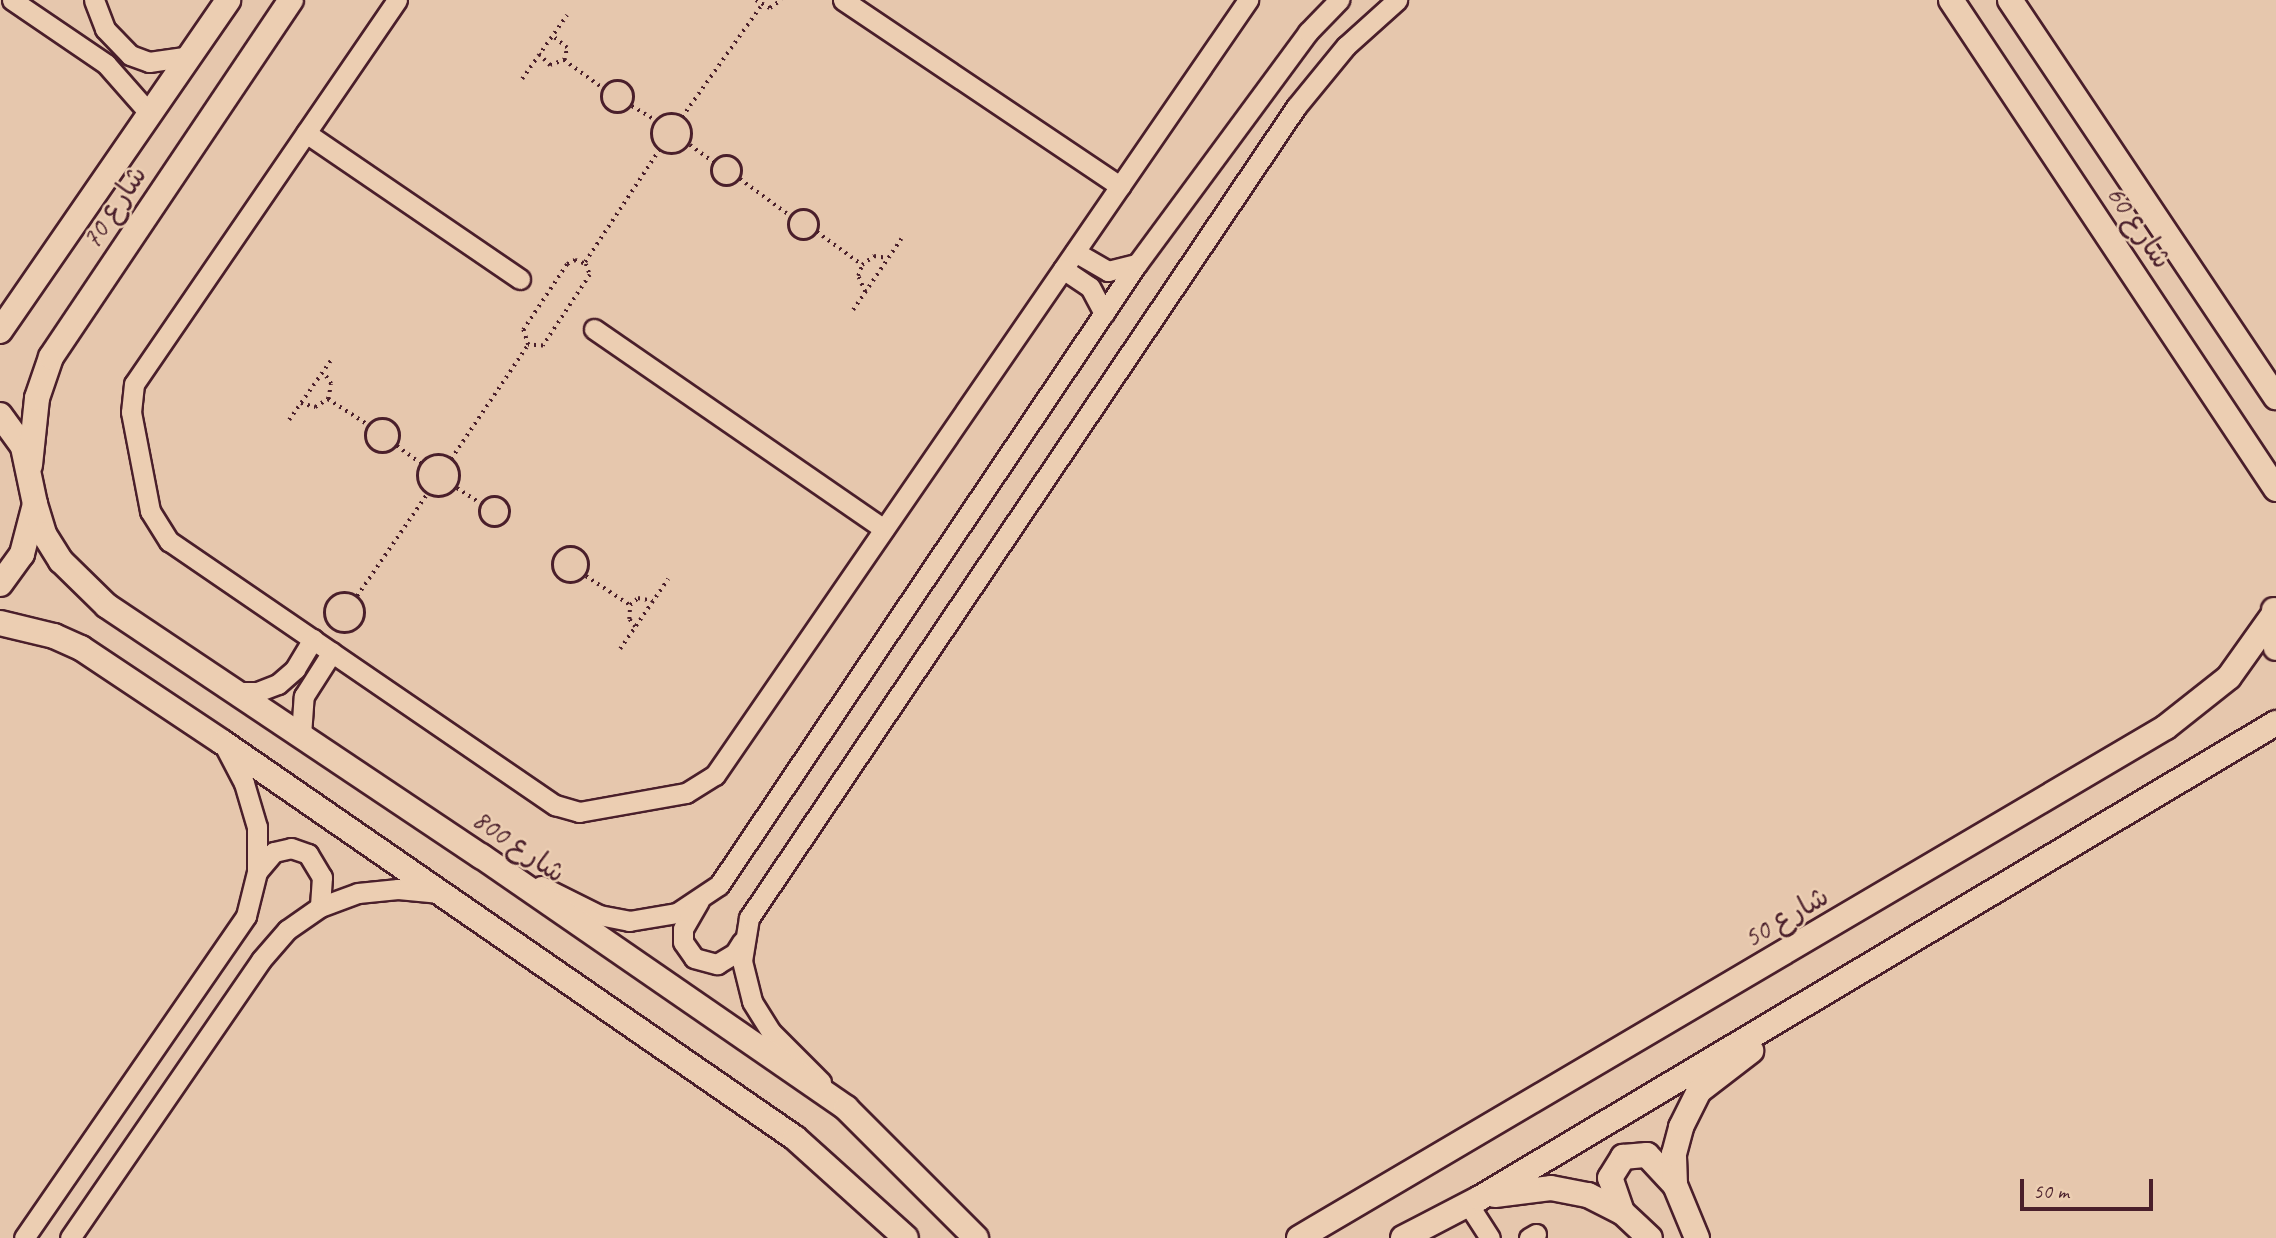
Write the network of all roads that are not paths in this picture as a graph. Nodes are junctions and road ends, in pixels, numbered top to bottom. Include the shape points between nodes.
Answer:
1 (12, 0) edge
2 (94, 0) edge
3 (228, 0) edge
4 (291, 0) edge
5 (397, 0) edge
6 (843, 0) edge
7 (1248, 0) edge
8 (1339, 0) edge
9 (1397, 0) edge
10 (1951, 0) edge
11 (2010, 0) edge
12 (104, 23) junction
13 (70, 40) junction
14 (190, 56) junction
15 (150, 114) junction
16 (306, 133) junction
17 (1120, 186) junction
18 (1075, 252) junction
19 (1137, 264) junction
20 (1063, 269) junction
21 (520, 279) dead end
22 (1104, 313) junction
23 (594, 329) dead end
24 (0, 331) edge
25 (2276, 397) edge
26 (0, 415) edge
27 (30, 465) junction
28 (2276, 489) edge
29 (34, 504) junction
30 (884, 529) junction
31 (0, 584) edge
32 (2275, 608) edge
33 (0, 623) edge
34 (313, 639) junction
35 (2276, 648) edge
36 (332, 652) junction
37 (235, 692) junction
38 (2276, 723) edge
39 (300, 735) junction
40 (222, 742) junction
41 (481, 856) junction
42 (257, 872) junction
43 (440, 893) junction
44 (699, 901) junction
45 (320, 907) junction
46 (742, 942) junction
47 (1821, 991) junction
48 (846, 1108) junction
49 (1675, 1185) junction
50 (1474, 1201) junction
51 (1622, 1212) junction
52 (24, 1238) edge
53 (69, 1238) edge
54 (906, 1238) edge
55 (976, 1238) edge
56 (1299, 1238) edge
57 (1403, 1238) edge
58 (1490, 1238) edge
59 (1650, 1238) edge
60 (1698, 1238) edge

1 - 13 street
2 - 12 street
3 - 14 main road, شارع 70
4 - 27 main road, شارع 70 via 51,357 37,398
5 - 16 street
6 - 17 street
7 - 17 street
8 - 19 street via 1293,51
9 - 46 street via 1346,46 1296,107 760,898
10 - 28 main road, شارع 60
11 - 25 main road, شارع 60
12 - 13 street via 88,35
12 - 14 street via 113,39 139,60 165,62
13 - 15 street via 118,74
14 - 15 main road, شارع 70
15 - 24 main road, شارع 70
16 - 21 street
16 - 34 street via 139,377 130,402 150,511 158,530
17 - 18 street
18 - 19 street via 1108,271
18 - 20 street
19 - 22 street
20 - 22 street via 1090,288
20 - 30 street
22 - 44 street via 734,865
23 - 30 street
26 - 27 main road
27 - 29 main road
29 - 31 main road via 22,554
29 - 37 main road, شارع 800 via 44,534 80,583
30 - 36 street via 715,775 686,793 590,811 562,808
32 - 35 main road
32 - 56 main road, شارع 50 via 2229,677 2166,727
33 - 40 main road via 54,636 81,648
34 - 36 street
34 - 37 street via 295,669 278,684 257,692
36 - 39 street via 304,696
37 - 39 main road, شارع 800
38 - 47 main road
39 - 41 main road, شارع 800
40 - 42 street via 253,812
40 - 43 main road
41 - 44 street via 599,915 629,921 677,913
41 - 48 main road, شارع 800
42 - 45 street via 274,852 291,848 308,854 322,877
42 - 52 street via 246,916
43 - 45 street via 377,890
43 - 54 main road via 795,1138
44 - 46 street via 683,929 683,942 694,958 717,964
45 - 53 street via 287,930 261,960
46 - 48 street via 746,980 760,1019
47 - 49 main road via 1699,1091 1686,1111 1674,1154
47 - 50 main road
48 - 55 main road, شارع 800
49 - 51 main road via 1647,1155 1623,1157 1610,1178
49 - 60 main road
50 - 51 main road via 1561,1189 1588,1195
50 - 57 main road
50 - 58 street
51 - 59 main road

